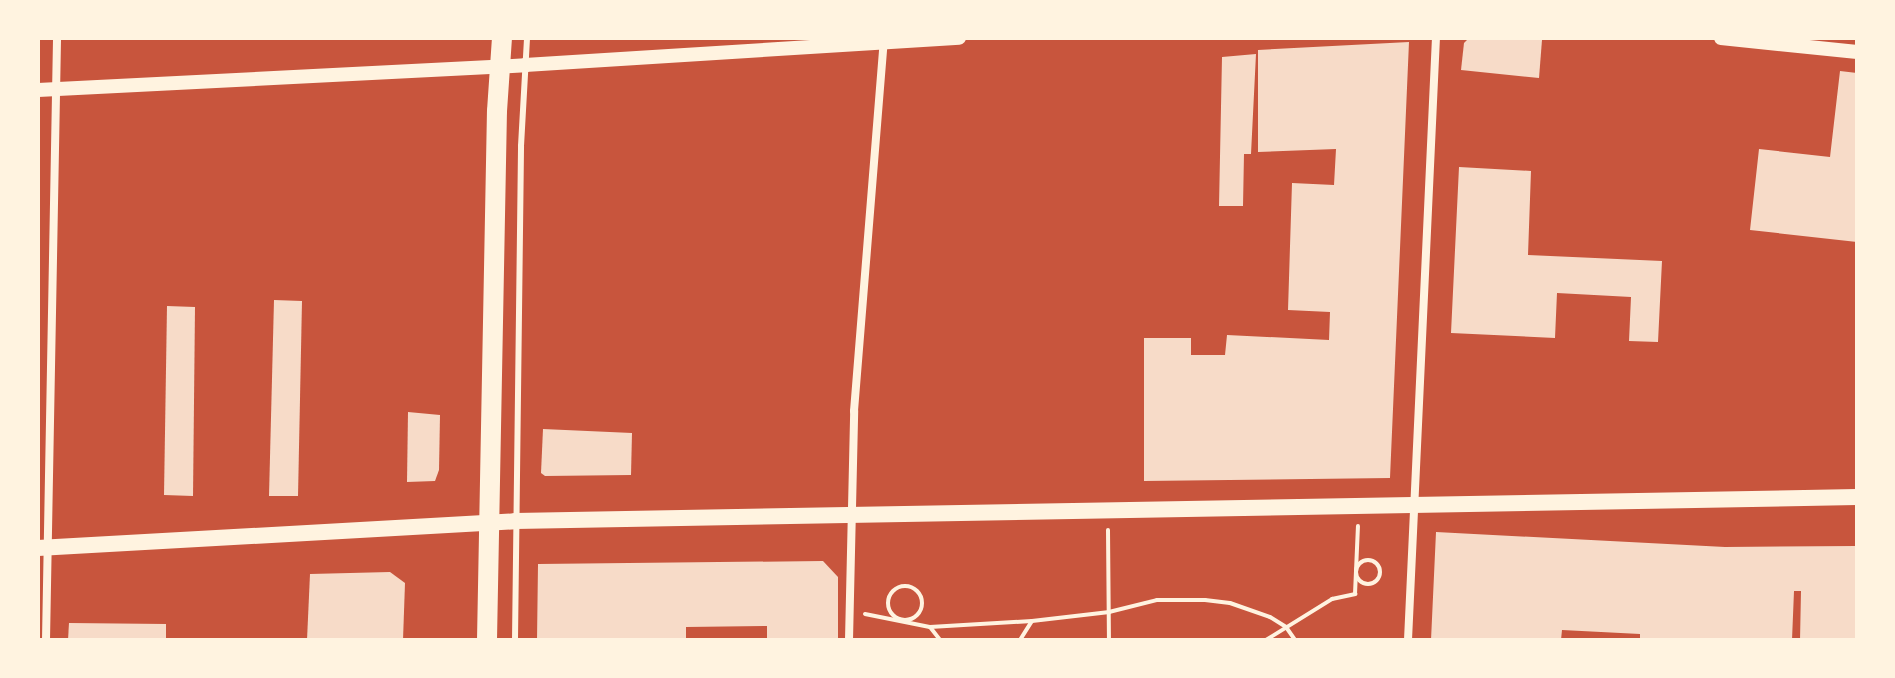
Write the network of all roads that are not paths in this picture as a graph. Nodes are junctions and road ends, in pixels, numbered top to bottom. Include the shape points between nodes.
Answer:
1 (57, 38) edge
2 (502, 38) edge
3 (527, 38) edge
4 (959, 38) edge
5 (1436, 38) edge
6 (1721, 38) edge
7 (884, 40) edge
8 (1857, 52) edge
9 (525, 65) junction
10 (500, 66) junction
11 (56, 89) junction
12 (38, 90) edge
13 (1857, 497) edge
14 (1417, 505) junction
15 (850, 512) junction
16 (515, 521) junction
17 (487, 522) junction
18 (43, 548) edge
19 (46, 640) edge
20 (487, 640) edge
21 (515, 640) edge
22 (849, 640) edge
23 (1408, 640) edge

1 - 11 street
2 - 10 main road
3 - 9 lane
4 - 7 street
5 - 14 street
6 - 8 street
7 - 9 street
7 - 15 street
9 - 10 street
9 - 16 lane
10 - 11 street
10 - 17 main road
11 - 12 street
11 - 18 street
13 - 14 main road
14 - 15 main road
14 - 23 street
15 - 16 main road
15 - 22 street
16 - 17 main road
16 - 21 lane
17 - 18 main road
17 - 20 main road
18 - 19 street

